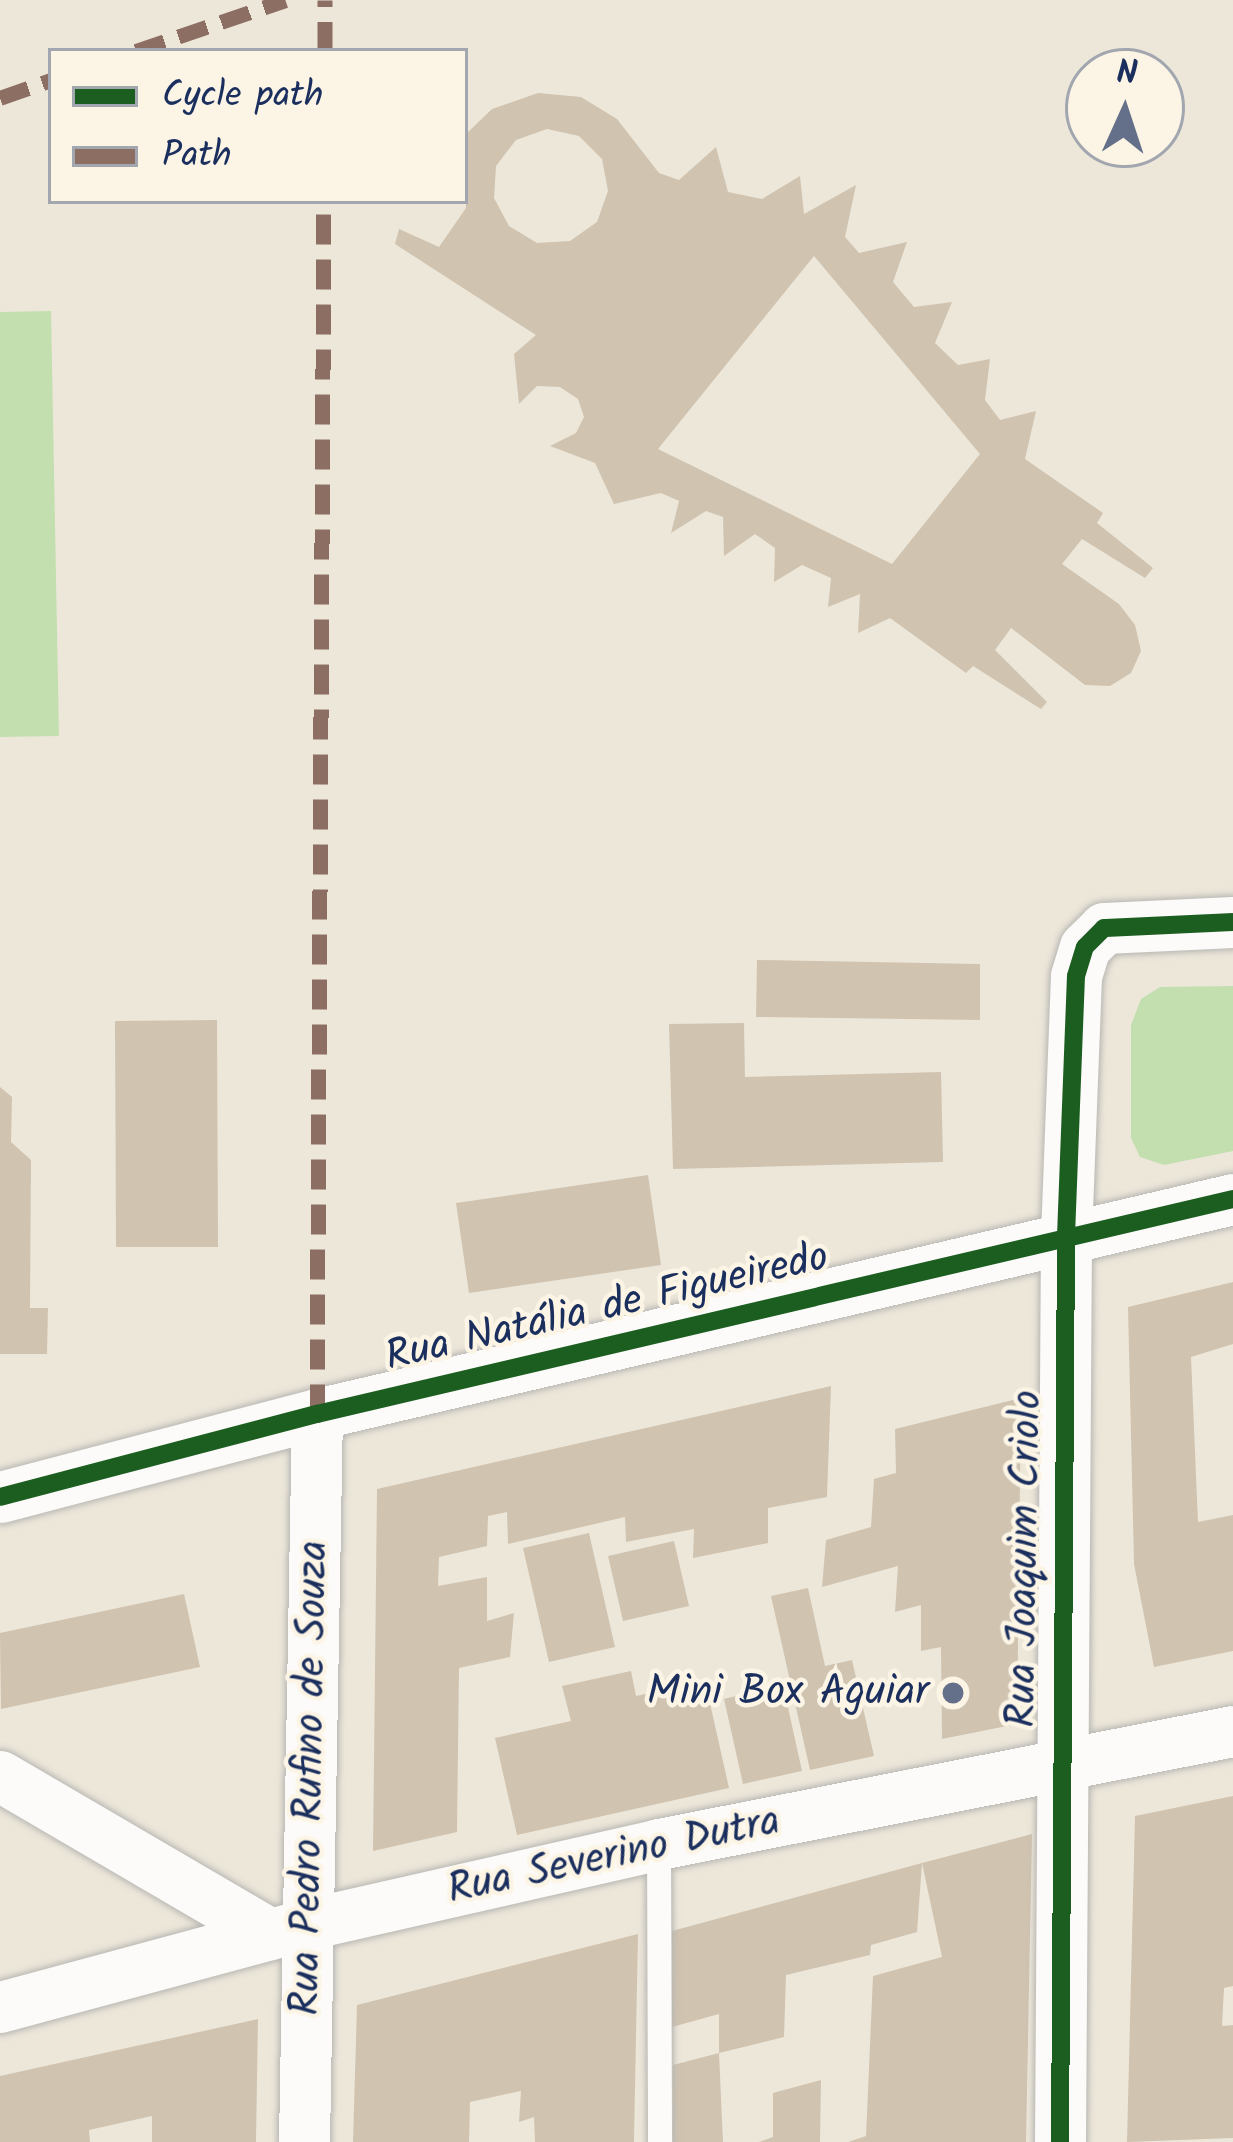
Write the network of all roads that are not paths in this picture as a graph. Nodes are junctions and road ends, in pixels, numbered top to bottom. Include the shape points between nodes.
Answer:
1 (1233, 922) edge
2 (1233, 1199) edge
3 (1066, 1236) junction
4 (317, 1414) junction
5 (0, 1497) edge
6 (1233, 1731) edge
7 (1059, 1768) junction
8 (0, 1776) edge
9 (659, 1844) junction
10 (288, 1929) junction
11 (0, 1968) edge
12 (82, 1986) junction
13 (0, 2007) edge
14 (304, 2142) edge
15 (659, 2142) edge
16 (1060, 2142) edge

1 - 3 street, Rua Joaquim Criolo via 1104,928 1084,947 1076,976
2 - 3 street, Rua Natália de Figueiredo
3 - 4 street, Rua Natália de Figueiredo
3 - 7 street, Rua Joaquim Criolo
4 - 5 street, Rua Natália de Figueiredo
4 - 10 street, Rua Pedro Rufino de Souza
6 - 7 street, Rua Severino Dutra
7 - 9 street, Rua Severino Dutra
7 - 16 street, Rua Joaquim Criolo
8 - 10 street
9 - 10 street, Rua Severino Dutra
9 - 15 lane
10 - 12 street, Rua Severino Dutra
10 - 14 street, Rua Pedro Rufino de Souza
11 - 12 street
12 - 13 street, Rua Severino Dutra

